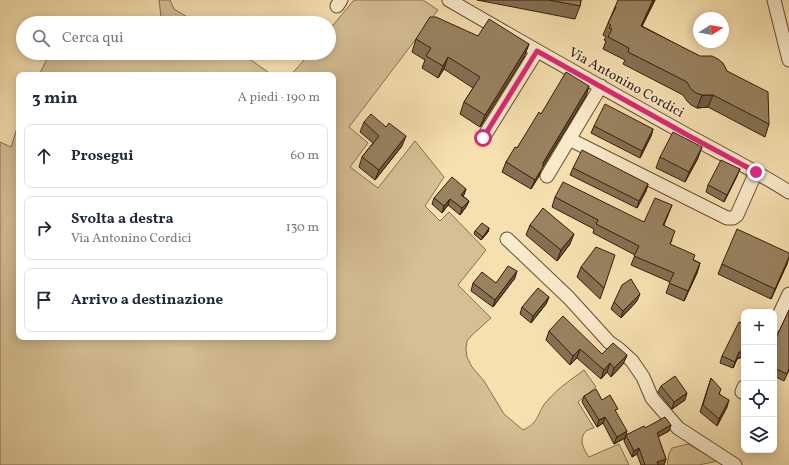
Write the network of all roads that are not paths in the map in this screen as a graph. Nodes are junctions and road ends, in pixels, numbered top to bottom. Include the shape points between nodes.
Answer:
1 (449, 0) edge
2 (774, 0) edge
3 (785, 31) edge
4 (537, 51) junction
5 (789, 60) edge
6 (601, 86) junction
7 (483, 138) dead end
8 (569, 139) junction
9 (756, 172) junction
10 (547, 176) dead end
11 (789, 192) edge
12 (507, 239) dead end
13 (789, 294) edge
14 (777, 320) edge
15 (735, 465) edge

1 - 4 street, Via Antonino Cordici
2 - 3 street
3 - 5 street
4 - 6 street, Via Antonino Cordici
4 - 7 street
6 - 8 street
6 - 9 street, Via Antonino Cordici
8 - 9 street via 727,218 737,215
8 - 10 street
9 - 11 street, Via Antonino Cordici
12 - 15 street via 569,298 609,342 632,361 643,376 652,398 678,428
13 - 14 street

